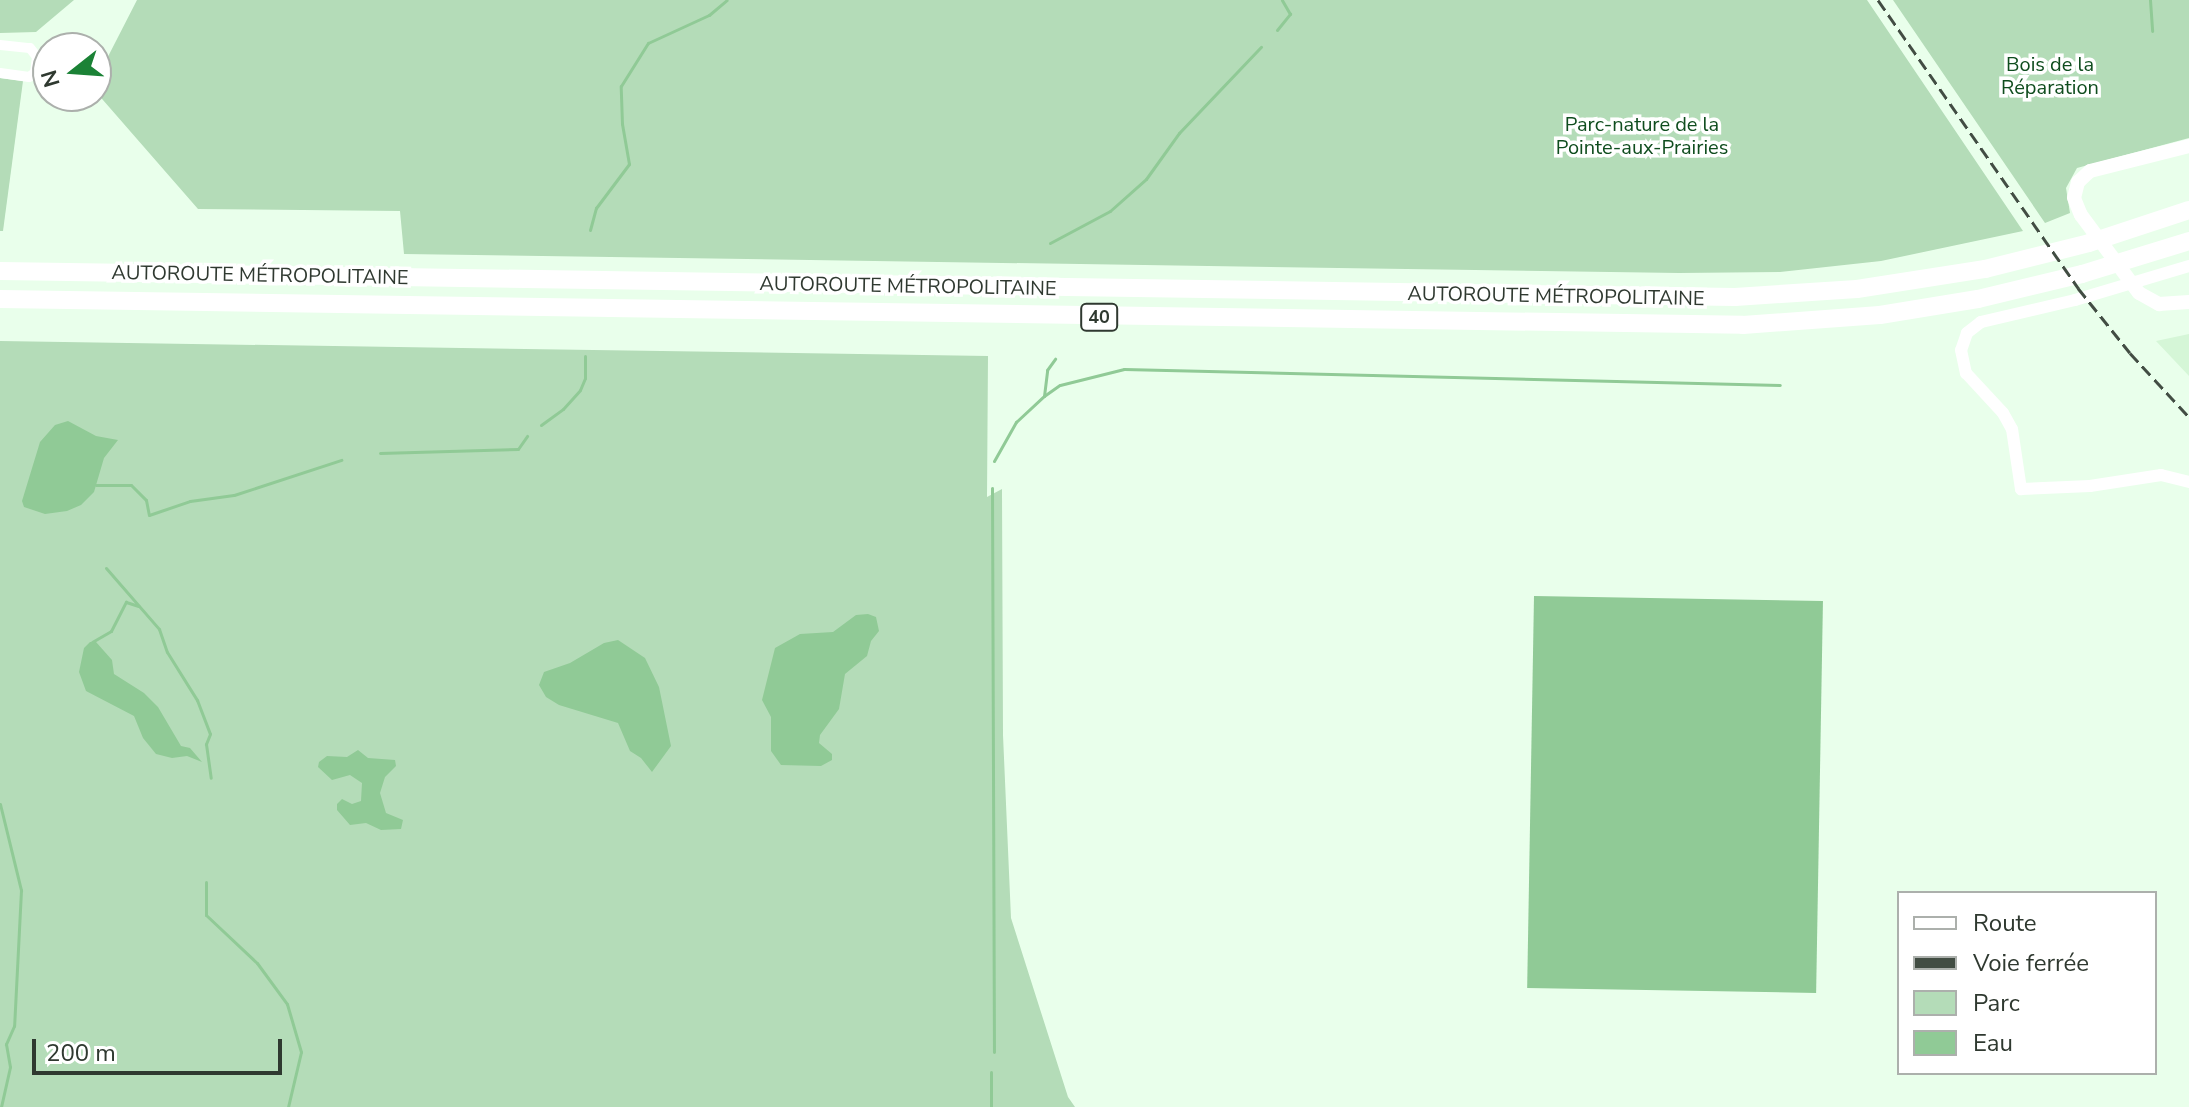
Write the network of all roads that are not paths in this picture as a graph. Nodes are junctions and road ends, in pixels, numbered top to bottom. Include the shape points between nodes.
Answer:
1 (0, 45) edge
2 (0, 73) edge
3 (2189, 146) edge
4 (2189, 210) edge
5 (2189, 241) edge
6 (2189, 266) edge
7 (0, 271) edge
8 (0, 299) edge
9 (2189, 302) edge
10 (2189, 482) edge

1 - 2 street via 30,48 37,57 35,73 29,77
3 - 9 main road via 2090,171 2076,187 2079,211 2139,293 2159,304
4 - 7 highway, AUTOROUTE MÉTROPOLITAINE / 40 via 1985,269 1875,287 1735,297
5 - 8 highway, AUTOROUTE MÉTROPOLITAINE / 40 via 1978,299 1880,315 1743,325
6 - 10 street via 1988,320 1971,328 1962,344 1964,366 2014,435 2020,488 2057,489 2161,475

